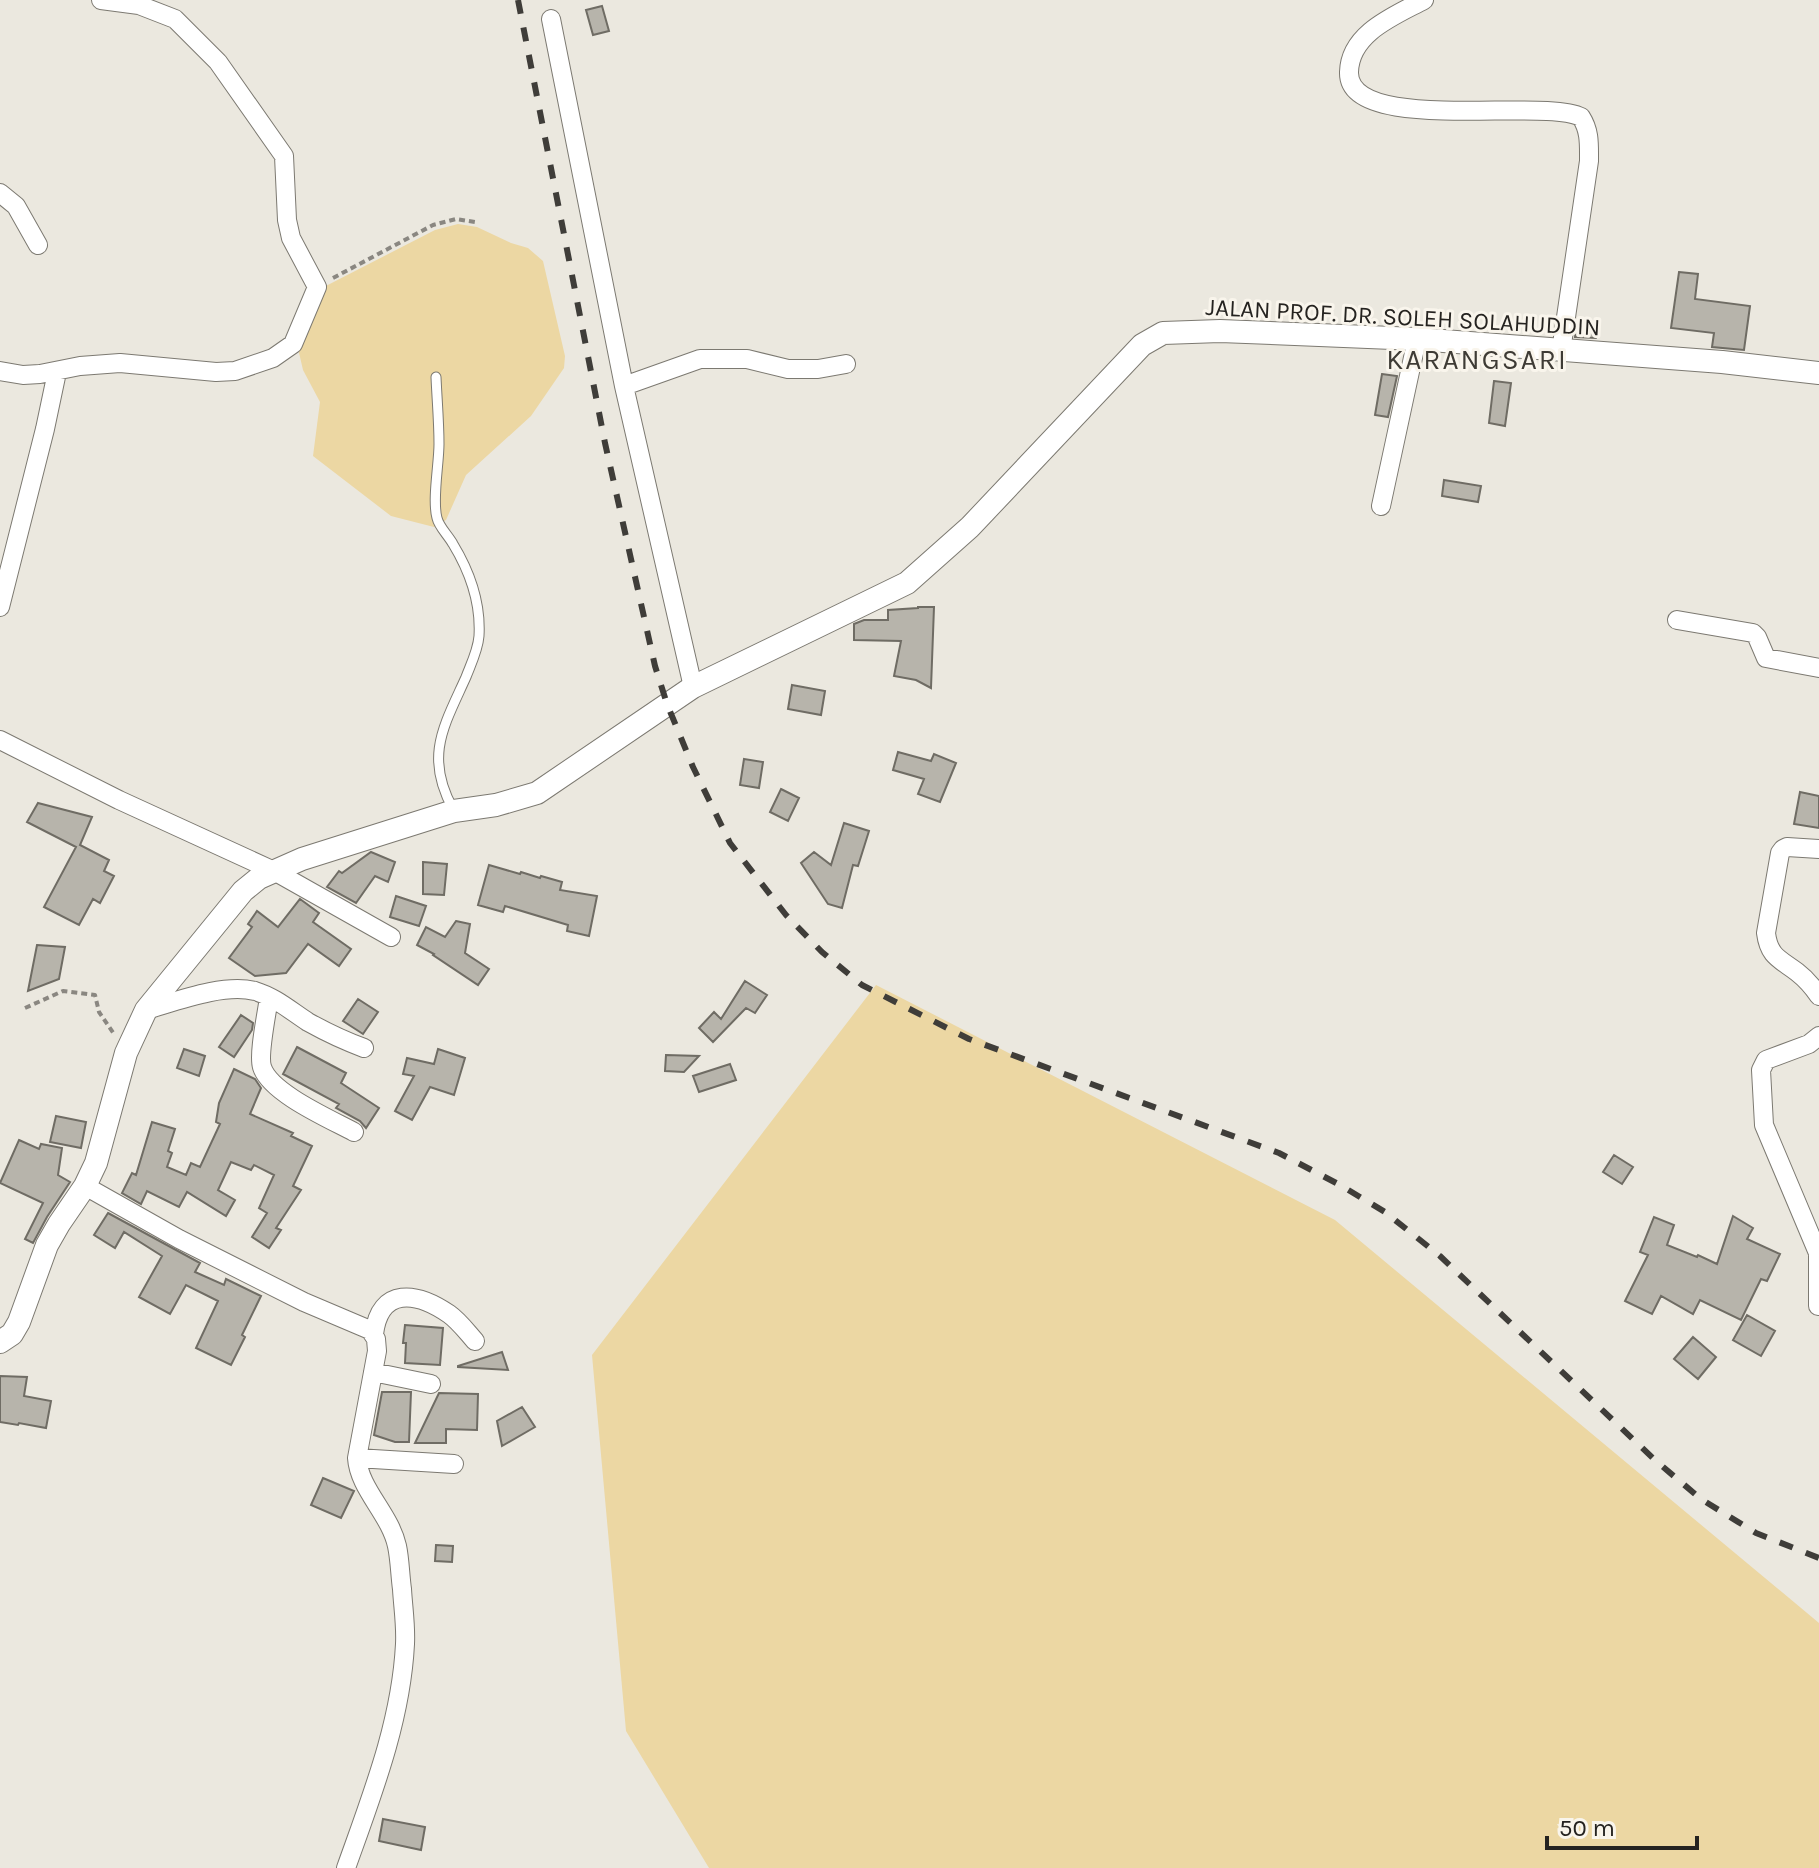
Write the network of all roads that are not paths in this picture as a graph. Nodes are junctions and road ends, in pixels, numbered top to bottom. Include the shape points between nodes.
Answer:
1 (101, 0) edge
2 (1424, 0) edge
3 (551, 19) dead end
4 (0, 193) edge
5 (38, 245) dead end
6 (1417, 339) junction
7 (1561, 351) junction
8 (846, 364) dead end
9 (0, 371) edge
10 (57, 372) junction
11 (1819, 373) edge
12 (436, 377) dead end
13 (624, 386) junction
14 (1381, 506) dead end
15 (0, 607) edge
16 (1677, 620) dead end
17 (1819, 668) edge
18 (693, 687) junction
19 (0, 740) edge
20 (454, 811) junction
21 (1819, 849) edge
22 (274, 871) junction
23 (391, 937) dead end
24 (1819, 996) edge
25 (269, 997) junction
26 (146, 1010) junction
27 (1819, 1036) edge
28 (364, 1048) dead end
29 (354, 1132) dead end
30 (85, 1186) junction
31 (1818, 1306) edge
32 (374, 1334) junction
33 (475, 1341) dead end
34 (0, 1342) edge
35 (373, 1372) junction
36 (431, 1384) dead end
37 (357, 1458) junction
38 (454, 1464) dead end
39 (346, 1868) edge

1 - 10 street via 139,5 175,19 218,62 284,156 291,238 317,287 293,344 273,358 235,371 110,363
2 - 7 street via 1365,36 1349,64 1354,89 1400,109 1568,113 1586,125 1589,161
3 - 13 street
4 - 5 street via 16,206
6 - 7 street, JALAN PROF. DR. SOLEH SOLAHUDDIN
6 - 14 street
6 - 18 street, JALAN PROF. DR. SOLEH SOLAHUDDIN via 1163,333 1142,345 970,527 907,583
7 - 11 street, JALAN PROF. DR. SOLEH SOLAHUDDIN
8 - 13 street via 788,369 747,359 700,359
9 - 10 street
10 - 15 street
12 - 20 lane via 436,516 467,569 479,615 479,640 438,750 438,770
13 - 18 street
16 - 17 street via 1753,633 1766,658
18 - 20 street, JALAN PROF. DR. SOLEH SOLAHUDDIN via 537,793
19 - 22 street
20 - 22 street, JALAN PROF. DR. SOLEH SOLAHUDDIN
21 - 24 street via 1783,849 1766,933 1772,953
22 - 23 street
22 - 26 street, JALAN PROF. DR. SOLEH SOLAHUDDIN via 243,891
25 - 26 street via 232,989
25 - 28 street
25 - 29 street via 261,1064 267,1077 281,1092
26 - 30 street, JALAN PROF. DR. SOLEH SOLAHUDDIN via 126,1053
27 - 31 street via 1766,1060 1761,1070 1764,1125 1818,1253
30 - 32 street via 179,1239
30 - 34 street, JALAN PROF. DR. SOLEH SOLAHUDDIN via 47,1245 19,1322
32 - 33 street via 376,1317 385,1305 414,1298 451,1315
32 - 35 street
35 - 36 street
35 - 37 street
37 - 38 street
37 - 39 street via 362,1479 398,1547 405,1644 387,1749

